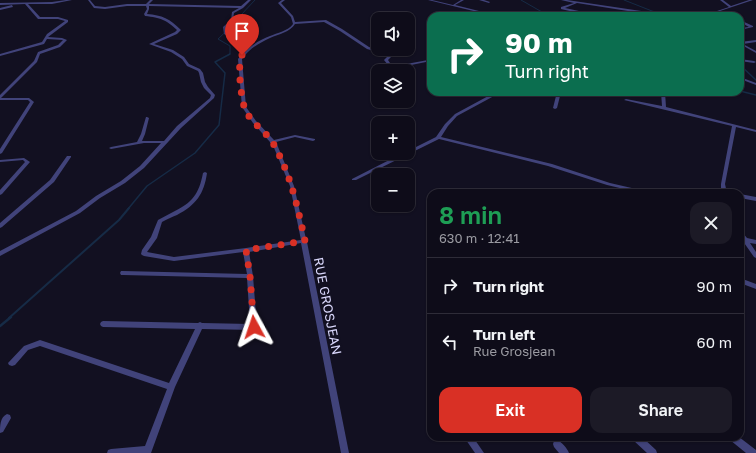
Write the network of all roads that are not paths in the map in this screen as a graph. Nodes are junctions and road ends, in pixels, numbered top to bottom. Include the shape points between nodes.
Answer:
1 (71, 0) edge
2 (89, 0) edge
3 (152, 0) edge
4 (250, 0) edge
5 (284, 0) edge
6 (429, 0) edge
7 (463, 0) edge
8 (480, 0) edge
9 (562, 0) edge
10 (721, 0) edge
11 (752, 0) edge
12 (209, 2) dead end
13 (489, 2) dead end
14 (579, 2) junction
15 (0, 4) edge
16 (18, 4) junction
17 (26, 4) junction
18 (147, 5) junction
19 (454, 5) junction
20 (208, 7) junction
21 (242, 7) junction
22 (731, 7) junction
23 (0, 9) edge
24 (621, 9) joint
25 (482, 12) edge
26 (578, 12) dead end
27 (641, 12) edge
28 (719, 12) edge
29 (294, 23) junction
30 (744, 24) edge
31 (744, 28) edge
32 (46, 38) junction
33 (756, 41) edge
34 (240, 42) dead end
35 (744, 42) edge
36 (744, 45) edge
37 (756, 52) edge
38 (0, 55) edge
39 (427, 61) edge
40 (744, 61) edge
41 (754, 62) dead end
42 (744, 79) edge
43 (754, 83) edge
44 (489, 96) edge
45 (558, 96) edge
46 (663, 96) edge
47 (0, 98) edge
48 (626, 100) dead end
49 (555, 108) dead end
50 (664, 108) junction
51 (147, 118) dead end
52 (734, 125) junction
53 (756, 131) edge
54 (438, 138) junction
55 (313, 140) dead end
56 (164, 142) junction
57 (272, 142) junction
58 (139, 143) junction
59 (111, 148) dead end
60 (415, 150) edge
61 (0, 153) edge
62 (69, 157) dead end
63 (393, 160) edge
64 (0, 161) edge
65 (205, 173) dead end
66 (354, 179) dead end
67 (630, 189) edge
68 (724, 189) edge
69 (0, 193) edge
70 (744, 197) edge
71 (756, 199) edge
72 (0, 226) edge
73 (745, 240) joint
74 (305, 241) junction
75 (756, 242) edge
76 (246, 250) junction
77 (0, 254) edge
78 (756, 256) edge
79 (123, 273) dead end
80 (250, 276) junction
81 (744, 282) edge
82 (756, 287) edge
83 (103, 324) dead end
84 (200, 325) junction
85 (12, 363) dead end
86 (171, 387) junction
87 (7, 418) dead end
88 (0, 429) edge
89 (471, 441) edge
90 (640, 441) edge
91 (737, 441) edge
92 (557, 444) dead end
93 (148, 452) edge
94 (111, 453) edge
95 (345, 453) edge
96 (480, 453) edge
97 (565, 453) edge
98 (653, 453) edge
99 (753, 453) edge

1 - 17 street
2 - 18 street via 94,7 99,8
3 - 18 street
4 - 21 street
5 - 29 street via 279,3 292,16
6 - 19 street
7 - 19 street
8 - 13 street
9 - 14 street
10 - 22 street
11 - 22 street
12 - 20 street
14 - 24 street
14 - 26 street via 562,8
15 - 16 street
16 - 17 street
16 - 23 street
17 - 32 street via 39,18 58,18 67,21
18 - 20 street
18 - 56 street via 146,15 163,16 179,30 151,44 172,51 188,65 199,70 206,88 213,95
19 - 25 street
20 - 21 street
21 - 34 street via 233,13 232,20 224,27 225,33
22 - 28 street
24 - 27 street
29 - 39 street via 325,21 368,48 389,54 386,60 389,64 401,66
29 - 57 street, RUE GROSJEAN via 291,28 263,40 240,59 244,107
30 - 31 street via 752,27
32 - 38 street via 37,45
32 - 47 street via 65,40 59,46 39,53 36,61
33 - 35 street
36 - 37 street
40 - 41 street
42 - 43 street
44 - 54 street via 456,115
45 - 49 street
46 - 50 street
47 - 61 street via 29,99 32,102
48 - 50 street
50 - 52 street
51 - 58 street
52 - 53 street
52 - 68 street
54 - 60 street
54 - 67 street via 550,165
55 - 57 street via 294,136
56 - 58 street
56 - 77 street via 142,167 122,182 78,212
57 - 74 street, RUE GROSJEAN via 292,186
58 - 59 street
62 - 72 street via 52,181
63 - 66 street
64 - 69 street via 24,159 28,162
65 - 76 street via 204,186 200,194 181,210 160,221 154,238 144,254 174,259
70 - 71 street
73 - 75 street
73 - 78 street
74 - 76 street
74 - 95 street, RUE GROSJEAN
76 - 80 street
79 - 80 street
80 - 84 street via 254,327
81 - 82 street
83 - 84 street
84 - 86 street
85 - 86 street via 26,348 40,343
86 - 93 street
87 - 88 street
89 - 96 street
90 - 98 street
91 - 99 street
92 - 97 street
93 - 94 street

